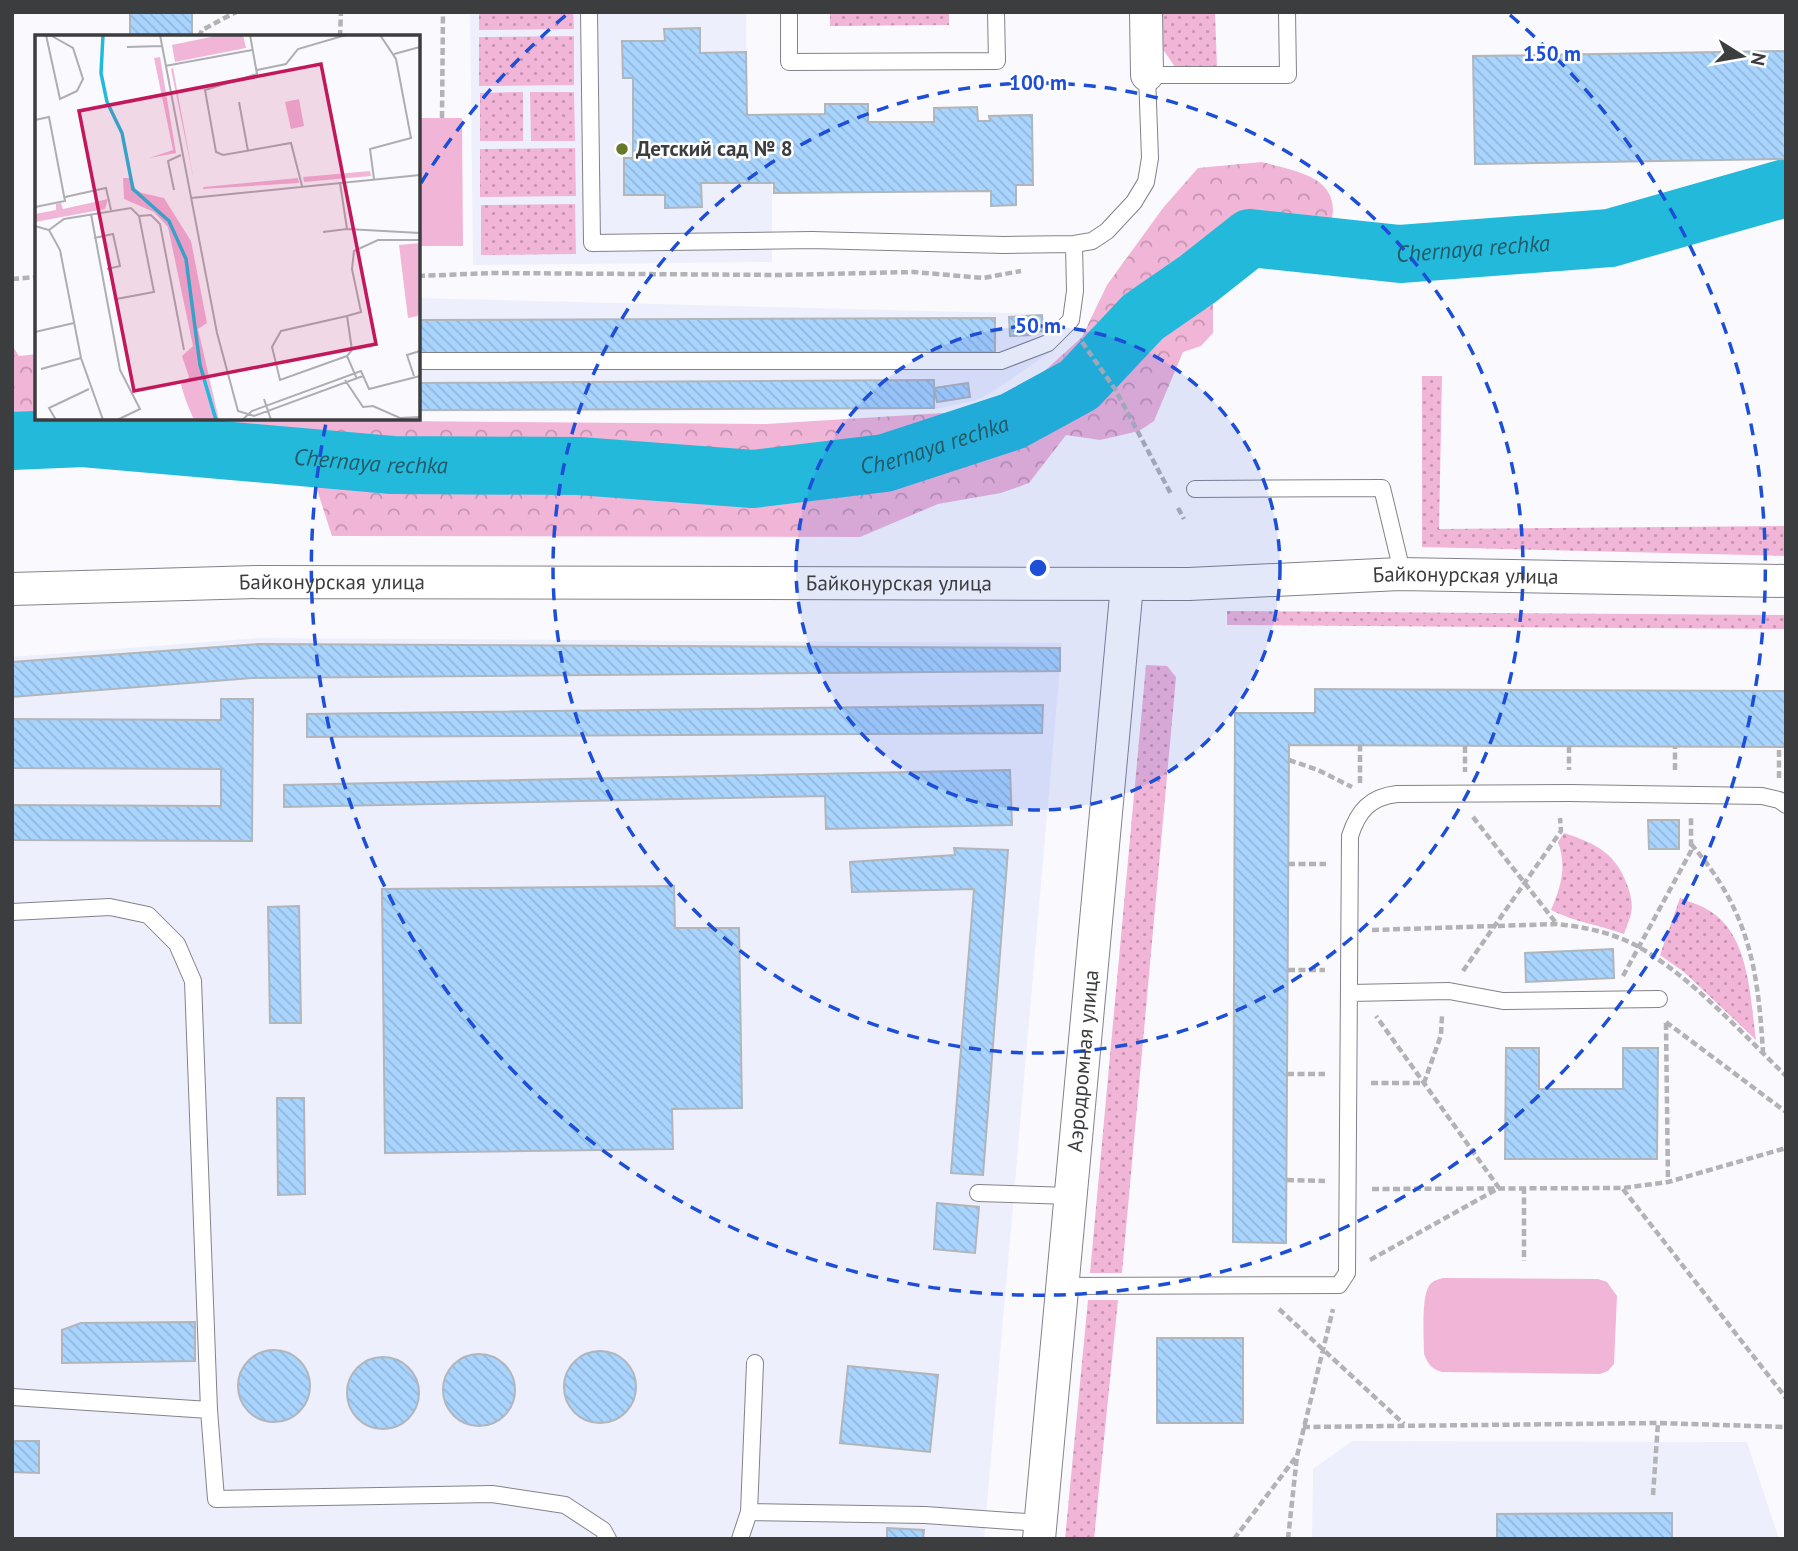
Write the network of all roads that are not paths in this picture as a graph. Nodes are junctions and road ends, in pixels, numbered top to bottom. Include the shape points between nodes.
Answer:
1 (590, 12) edge
2 (789, 12) edge
3 (996, 12) edge
4 (1146, 12) edge
5 (1287, 12) edge
6 (1147, 75) junction
7 (1074, 244) junction
8 (420, 360) edge
9 (1195, 489) dead end
10 (1400, 574) junction
11 (1786, 581) edge
12 (1127, 584) junction
13 (12, 589) edge
14 (1786, 805) edge
15 (12, 912) edge
16 (1350, 993) junction
17 (1659, 999) dead end
18 (978, 1192) dead end
19 (1071, 1196) junction
20 (1063, 1286) junction
21 (755, 1363) dead end
22 (12, 1397) edge
23 (209, 1410) junction
24 (749, 1512) junction
25 (1040, 1531) edge
26 (608, 1539) edge
27 (740, 1539) edge

1 - 7 lane via 592,243
2 - 3 lane via 789,62 998,61
4 - 6 street
5 - 6 lane via 1288,75
6 - 7 lane via 1150,158 1146,182 1107,231 1092,241
7 - 8 lane via 1071,320 1048,342 1001,362
9 - 10 lane via 1382,488
10 - 11 street, Байконурская улица
10 - 12 street, Байконурская улица
12 - 13 street, Байконурская улица via 259,582
12 - 19 street, Аэродромная улица
14 - 16 lane via 1762,796 1382,796 1356,817 1350,836
15 - 23 lane via 110,907 148,915 177,944 193,981
16 - 17 lane via 1448,991 1503,1001
16 - 20 lane via 1343,1279 1253,1285
18 - 19 lane
19 - 20 street, Аэродромная улица
20 - 25 street, Аэродромная улица
21 - 24 lane
22 - 23 lane
23 - 26 lane via 216,1499 492,1494 565,1505 603,1530
24 - 25 lane via 925,1515
24 - 27 lane

